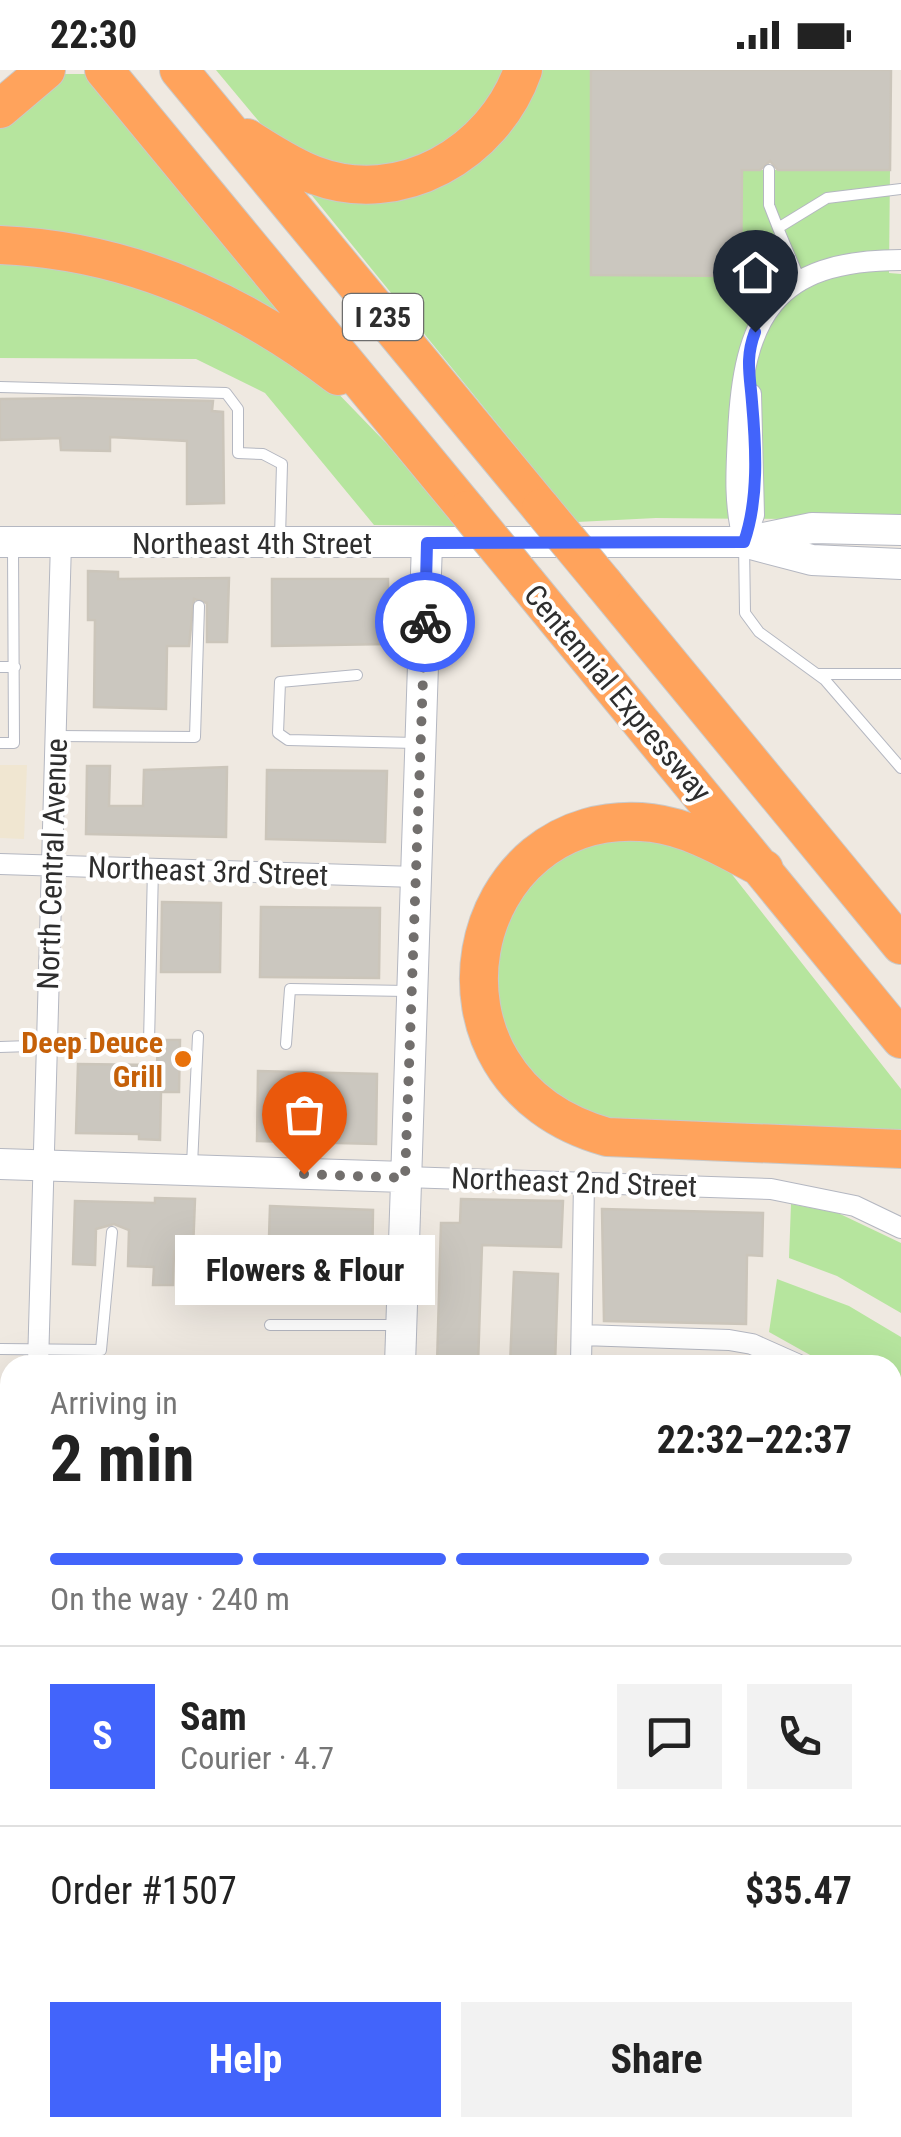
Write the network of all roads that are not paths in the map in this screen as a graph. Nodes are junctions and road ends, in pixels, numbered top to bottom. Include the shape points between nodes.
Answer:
1 (46, 70) edge
2 (104, 70) edge
3 (179, 70) edge
4 (523, 70) edge
5 (0, 108) edge
6 (224, 125) junction
7 (768, 170) dead end
8 (901, 189) edge
9 (778, 228) junction
10 (0, 245) edge
11 (901, 260) edge
12 (800, 280) junction
13 (0, 387) edge
14 (394, 421) junction
15 (901, 530) edge
16 (6, 542) edge
17 (61, 542) junction
18 (744, 542) junction
19 (280, 543) junction
20 (427, 543) junction
21 (901, 564) edge
22 (199, 606) dead end
23 (0, 667) edge
24 (16, 667) junction
25 (818, 674) junction
26 (901, 674) edge
27 (356, 676) dead end
28 (55, 736) junction
29 (0, 742) edge
30 (421, 743) junction
31 (901, 768) edge
32 (0, 864) edge
33 (52, 866) junction
34 (154, 869) junction
35 (764, 870) junction
36 (416, 877) junction
37 (901, 946) edge
38 (413, 992) junction
39 (198, 1036) dead end
40 (901, 1039) edge
41 (46, 1044) junction
42 (286, 1044) dead end
43 (0, 1047) edge
44 (901, 1149) edge
45 (0, 1164) edge
46 (44, 1165) junction
47 (192, 1170) junction
48 (405, 1178) junction
49 (584, 1182) junction
50 (901, 1228) edge
51 (112, 1232) dead end
52 (270, 1324) dead end
53 (402, 1326) junction
54 (582, 1335) junction
55 (0, 1349) edge
56 (28, 1355) edge
57 (38, 1355) edge
58 (56, 1355) edge
59 (401, 1355) edge
60 (581, 1355) edge
61 (776, 1355) edge

1 - 5 highway
2 - 14 highway, Centennial Expressway / I 235
3 - 6 highway, Centennial Expressway / I 235
4 - 6 highway via 500,117 465,152 392,182 313,175
6 - 37 highway, Centennial Expressway / I 235, bridge
7 - 9 lane
8 - 9 lane via 826,198
9 - 12 lane
10 - 14 highway via 101,258 207,294 286,338
11 - 12 street via 835,264
12 - 18 street via 770,306 746,362 735,494
13 - 19 lane via 226,393 238,410 238,452 282,464
14 - 35 highway, Centennial Expressway / I 235, bridge
15 - 18 street, Northeast 4th Street via 812,528
16 - 17 street, Northeast 4th Street
16 - 24 lane
17 - 19 street, Northeast 4th Street
17 - 28 street, North Central Avenue
18 - 20 street, Northeast 4th Street
18 - 21 street, Northeast 4th Street via 812,560
18 - 25 lane via 745,613
19 - 20 street, Northeast 4th Street
20 - 30 street
22 - 28 lane via 195,737
23 - 24 lane
24 - 29 lane via 14,743
25 - 26 lane
25 - 31 lane
27 - 30 lane via 280,682 278,733 288,740
28 - 33 street, North Central Avenue
30 - 36 street
32 - 33 street, Northeast 3rd Street
33 - 34 street, Northeast 3rd Street
33 - 41 street, North Central Avenue
34 - 36 street, Northeast 3rd Street
34 - 41 lane via 149,1042
35 - 40 highway, Centennial Expressway / I 235
35 - 44 highway via 700,836 635,822 595,826 536,856 506,890 485,933 479,1005 494,1053 534,1103 565,1123 607,1137
36 - 38 street
38 - 42 lane via 290,989
38 - 48 street
39 - 47 lane
41 - 43 lane
41 - 46 street, North Central Avenue
45 - 46 street, Northeast 2nd Street
46 - 47 street, Northeast 2nd Street
46 - 57 street, North Central Avenue
47 - 48 street, Northeast 2nd Street
48 - 49 street, Northeast 2nd Street
48 - 53 street
49 - 50 street, Northeast 2nd Street via 800,1192
49 - 54 street
51 - 58 lane via 101,1350
52 - 53 lane
53 - 59 street
54 - 60 street
54 - 61 street via 729,1340
55 - 56 lane

